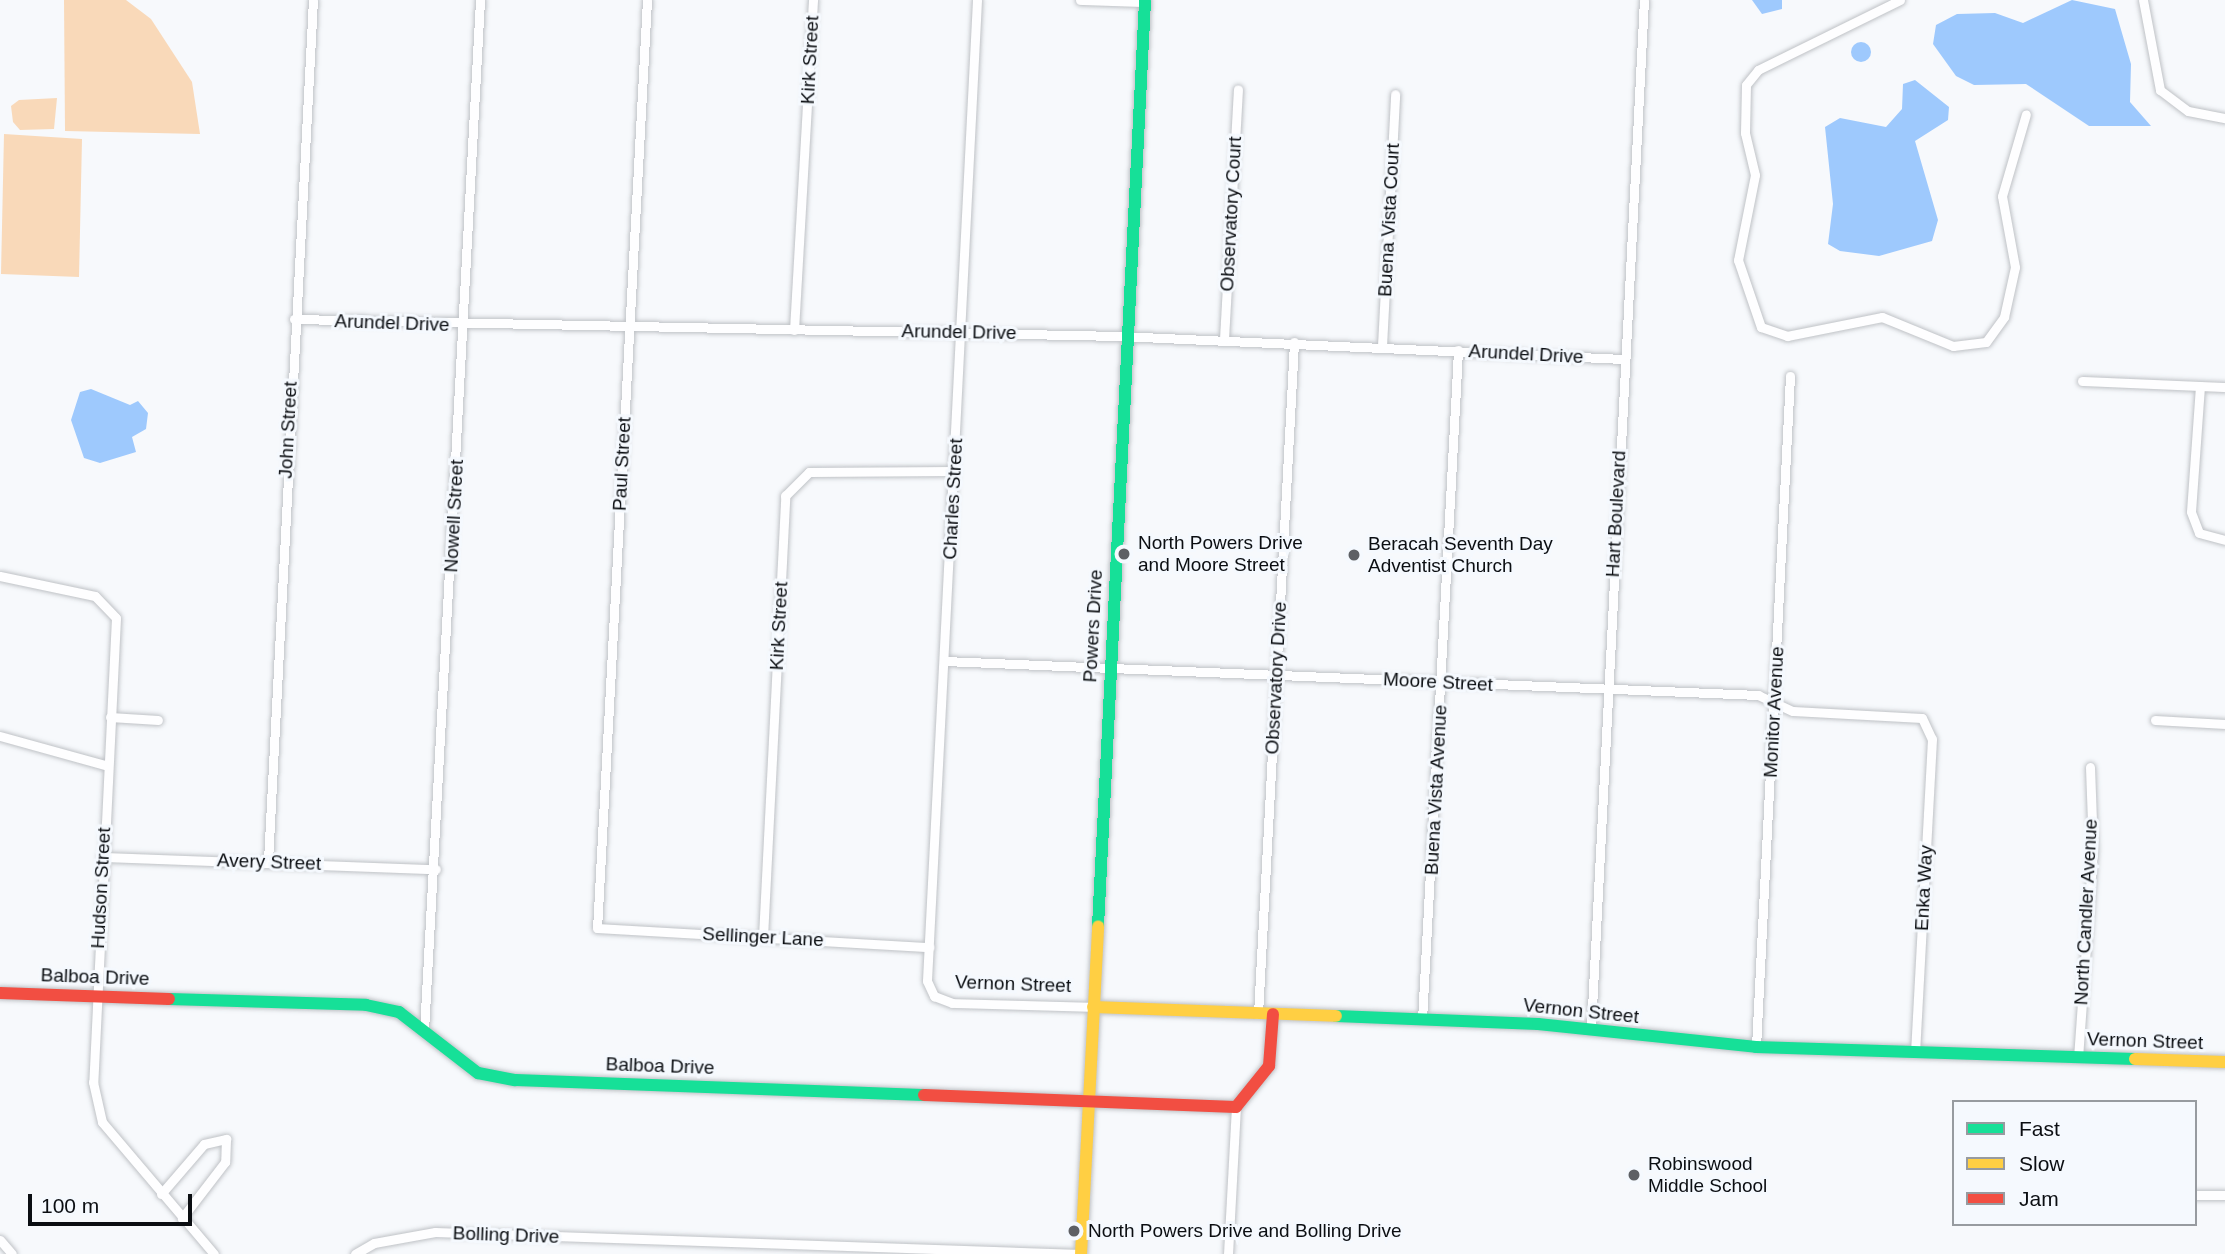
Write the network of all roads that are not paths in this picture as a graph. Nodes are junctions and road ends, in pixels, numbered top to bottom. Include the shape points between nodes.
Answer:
1 (313, 0) edge
2 (480, 0) edge
3 (647, 0) edge
4 (813, 0) edge
5 (977, 0) edge
6 (1080, 0) edge
7 (1644, 0) edge
8 (1900, 0) edge
9 (2143, 0) edge
10 (1145, 1) edge
11 (1238, 89) dead end
12 (1395, 94) dead end
13 (2026, 114) dead end
14 (2225, 118) edge
15 (294, 319) junction
16 (464, 327) junction
17 (629, 328) junction
18 (794, 330) junction
19 (961, 332) junction
20 (1127, 336) junction
21 (1224, 339) junction
22 (1294, 342) junction
23 (1382, 346) junction
24 (1458, 350) junction
25 (1625, 359) junction
26 (1790, 376) dead end
27 (2082, 382) dead end
28 (2200, 386) junction
29 (2225, 387) edge
30 (954, 471) junction
31 (2225, 541) edge
32 (0, 576) edge
33 (944, 661) junction
34 (1111, 668) junction
35 (1276, 675) junction
36 (1442, 682) junction
37 (1607, 691) junction
38 (1775, 702) junction
39 (110, 717) junction
40 (158, 720) dead end
41 (2155, 720) dead end
42 (1928, 723) joint
43 (2225, 724) edge
44 (0, 736) edge
45 (108, 766) junction
46 (2090, 767) dead end
47 (102, 857) junction
48 (268, 861) junction
49 (436, 869) junction
50 (597, 928) joint
51 (763, 937) junction
52 (929, 947) junction
53 (0, 993) edge
54 (95, 996) junction
55 (934, 996) joint
56 (1093, 1007) junction
57 (1258, 1014) junction
58 (1273, 1014) junction
59 (1422, 1020) junction
60 (1591, 1028) junction
61 (424, 1031) junction
62 (1756, 1047) junction
63 (1915, 1053) junction
64 (2078, 1058) junction
65 (2225, 1062) edge
66 (1088, 1101) junction
67 (1236, 1107) junction
68 (161, 1194) junction
69 (2197, 1195) edge
70 (2225, 1195) edge
71 (182, 1218) junction
72 (0, 1240) edge
73 (926, 1251) edge
74 (12, 1254) edge
75 (214, 1254) edge
76 (355, 1254) edge
77 (1081, 1254) edge
78 (1228, 1254) edge

1 - 15 street, John Street
2 - 16 street, Nowell Street
3 - 17 street, Paul Street
4 - 18 street, Kirk Street
5 - 19 street, Charles Street
6 - 10 street
7 - 25 street, Hart Boulevard
8 - 13 street via 1758,70 1746,85 1745,133 1755,175 1738,260 1761,327 1787,336 1882,317 1953,346 1986,342 1999,329 2015,267 2002,188
9 - 14 street via 2160,90 2188,111
10 - 20 street, Powers Drive
11 - 21 street, Observatory Court
12 - 23 street, Buena Vista Court
15 - 16 street, Arundel Drive
15 - 48 street, John Street
16 - 17 street, Arundel Drive
16 - 49 street, Nowell Street
17 - 18 street, Arundel Drive
17 - 50 street, Paul Street
18 - 19 street, Arundel Drive
19 - 20 street, Arundel Drive
19 - 30 street, Charles Street
20 - 21 street, Arundel Drive
20 - 34 street, Powers Drive
21 - 22 street, Arundel Drive
22 - 23 street, Arundel Drive
22 - 35 street, Observatory Drive
23 - 24 street, Arundel Drive
24 - 25 street, Arundel Drive
24 - 36 street, Buena Vista Avenue
25 - 37 street, Hart Boulevard
26 - 38 street, Monitor Avenue
27 - 28 street
28 - 29 street
28 - 31 street via 2191,512 2199,533
30 - 33 street, Charles Street
30 - 51 street, Kirk Street via 809,472 785,495
32 - 39 street, Hudson Street via 95,596 111,607 116,626
33 - 34 street, Moore Street
33 - 52 street, Charles Street
34 - 35 street, Moore Street
34 - 56 street, Powers Drive
35 - 36 street, Moore Street
35 - 57 street, Observatory Drive
36 - 37 street, Moore Street
36 - 59 street, Buena Vista Avenue
37 - 38 street, Moore Street via 1758,695
37 - 60 street, Hart Boulevard
38 - 42 street, Moore Street via 1793,711
38 - 62 street, Monitor Avenue
39 - 40 street
39 - 45 street, Hudson Street
41 - 43 street
42 - 63 street, Enka Way
44 - 45 street
45 - 47 street, Hudson Street
46 - 64 street, North Candler Avenue via 2094,849
47 - 48 street, Avery Street
47 - 54 street, Hudson Street
48 - 49 street, Avery Street
49 - 61 street, Nowell Street
50 - 51 street, Sellinger Lane
51 - 52 street, Sellinger Lane
52 - 55 street, Charles Street via 927,981
53 - 54 street, Balboa Drive
54 - 61 street, Balboa Drive via 366,1005 399,1012
54 - 68 street, Hudson Street via 93,1082 102,1122
55 - 56 street, Vernon Street via 953,1003
56 - 57 street, Vernon Street
56 - 66 street, Powers Drive
57 - 58 street, Vernon Street
58 - 59 street, Vernon Street
58 - 67 street via 1269,1066
59 - 60 street, Vernon Street
60 - 62 street, Vernon Street
61 - 66 street, Balboa Drive via 478,1073 514,1080
62 - 63 street, Vernon Street
63 - 64 street, Vernon Street
64 - 65 street, Vernon Street
66 - 67 street, Balboa Drive
66 - 77 street, Powers Drive
67 - 78 street
68 - 71 street, Hudson Street
68 - 71 street via 204,1144 226,1139 225,1162
69 - 70 street
71 - 75 street, Hudson Street
72 - 74 street
73 - 76 street, Bolling Drive via 435,1232 374,1243
73 - 77 street, Bolling Drive

